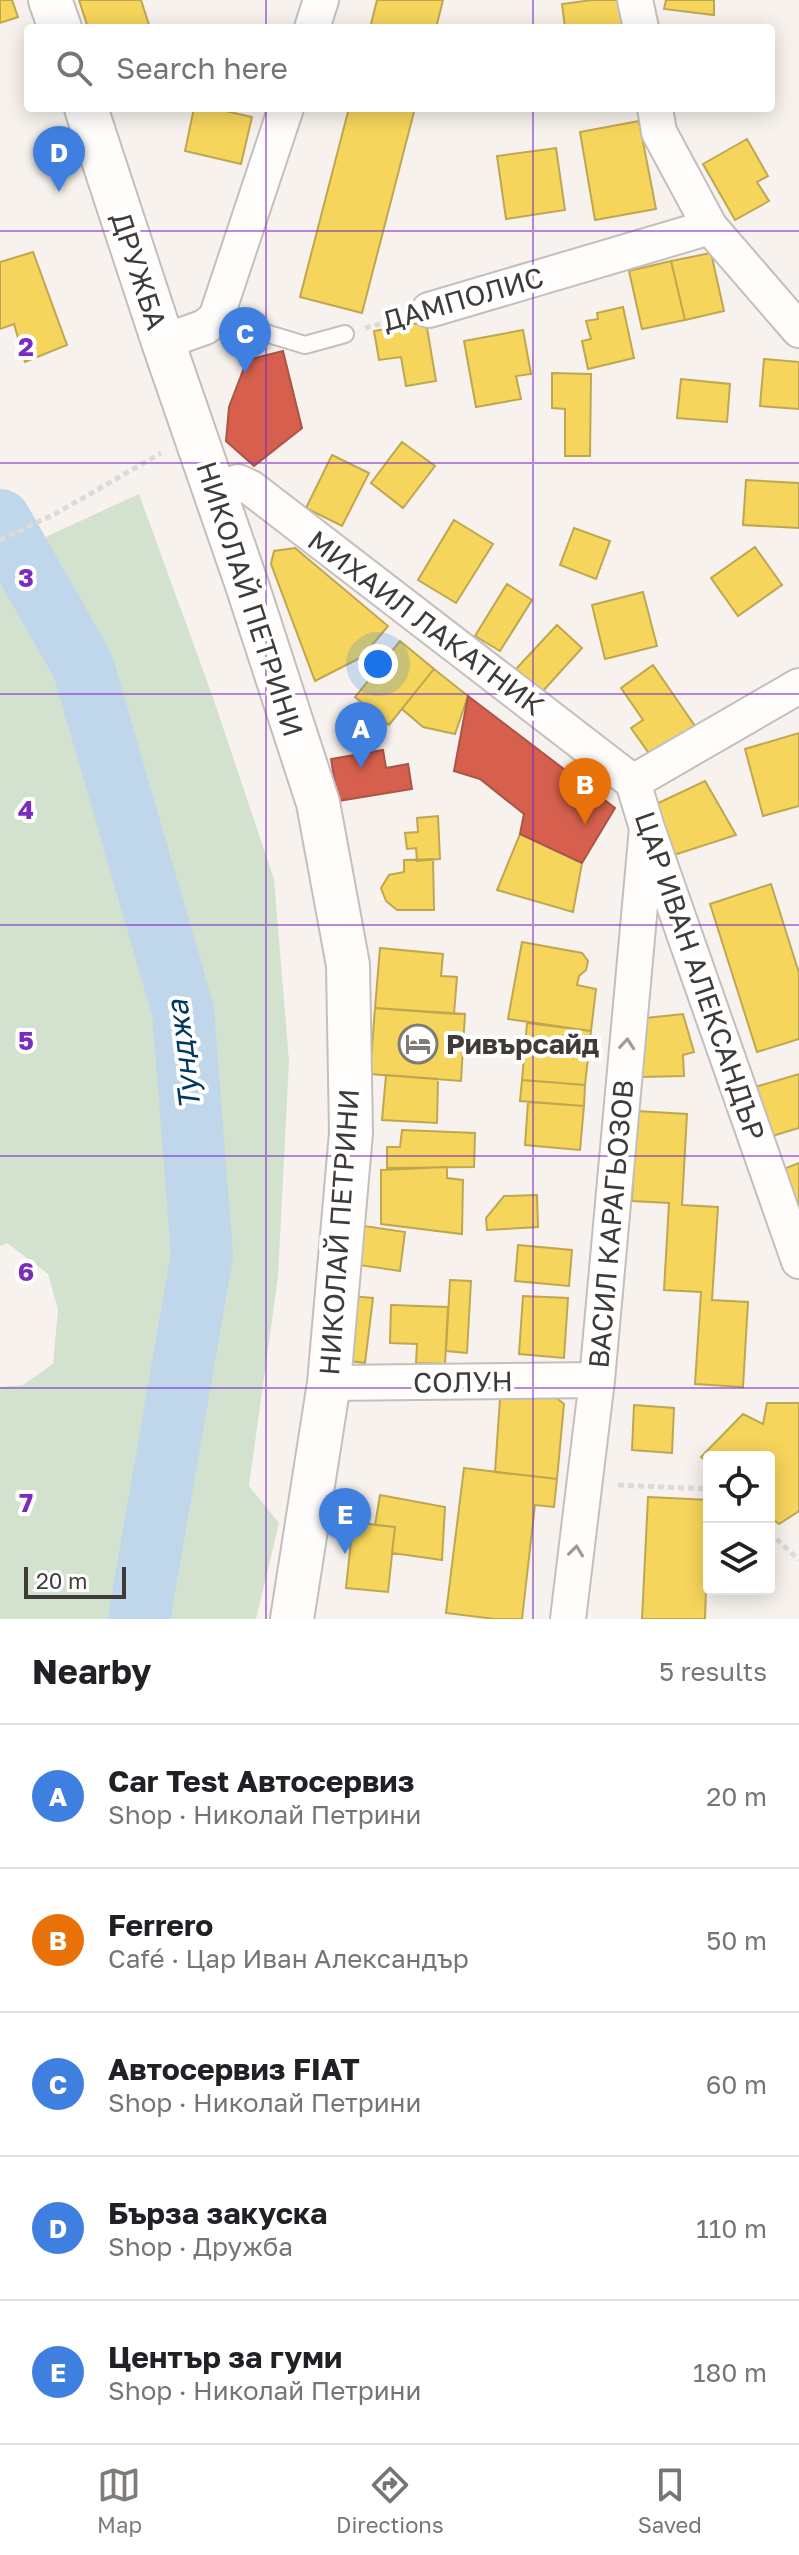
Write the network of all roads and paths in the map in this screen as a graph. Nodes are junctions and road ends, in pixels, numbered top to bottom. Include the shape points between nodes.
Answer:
1 (50, 0) edge
2 (321, 0) edge
3 (635, 0) edge
4 (59, 24) edge
5 (313, 24) edge
6 (640, 24) edge
7 (87, 112) edge
8 (285, 112) edge
9 (656, 112) edge
10 (710, 227) junction
11 (429, 310) joint
12 (216, 318) junction
13 (799, 330) edge
14 (345, 334) joint
15 (163, 342) junction
16 (195, 433) junction
17 (214, 490) junction
18 (0, 540) edge
19 (799, 686) edge
20 (633, 782) junction
21 (647, 828) junction
22 (799, 1261) edge
23 (597, 1380) junction
24 (329, 1383) junction
25 (584, 1484) junction
26 (703, 1489) edge
27 (775, 1538) edge
28 (799, 1560) edge
29 (292, 1619) edge
30 (568, 1619) edge

1 - 4 street
2 - 5 street
3 - 6 street
7 - 15 street, ДРУЖБА
8 - 12 street
9 - 10 street via 659,132
10 - 11 street, ДАМПОЛИС
10 - 13 street
11 - 14 path, ДАМПОЛИС
12 - 14 lane, ДАМПОЛИС via 305,345
12 - 15 street
15 - 16 street, ДРУЖБА
16 - 17 street, НИКОЛАЙ ПЕТРИНИ
16 - 18 path
17 - 20 street, МИХАИЛ ЛАКАТНИК via 238,482 251,488
17 - 24 street, НИКОЛАЙ ПЕТРИНИ via 318,803 348,965 351,1133
19 - 20 street, ЦАР ИВАН АЛЕКСАНДЪР
20 - 21 street, ЦАР ИВАН АЛЕКСАНДЪР
21 - 22 street, ЦАР ИВАН АЛЕКСАНДЪР
23 -> 21 street, ВАСИЛ КАРАГЬОЗОВ
23 - 24 street, СОЛУН
23 - 25 street, ВАСИЛ КАРАГЬОЗОВ
24 - 29 street, НИКОЛАЙ ПЕТРИНИ
25 - 26 path
30 -> 25 street, ВАСИЛ КАРАГЬОЗОВ
27 - 28 path

